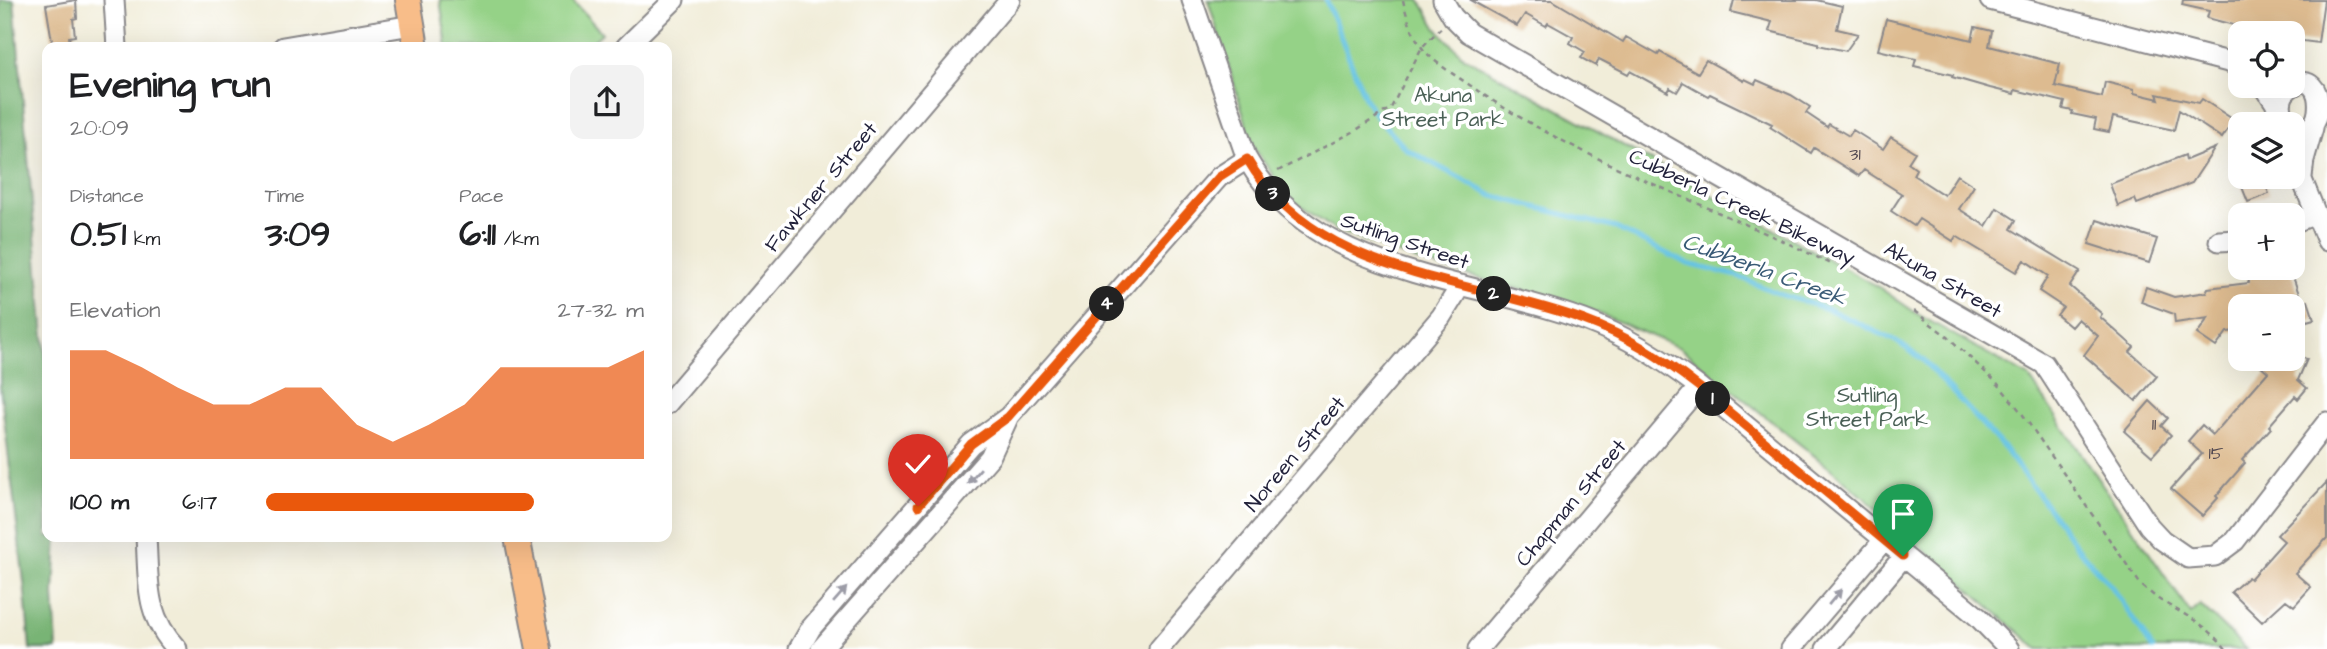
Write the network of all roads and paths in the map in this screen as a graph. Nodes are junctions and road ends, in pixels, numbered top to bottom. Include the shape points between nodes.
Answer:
1 (114, 0) edge
2 (408, 0) edge
3 (674, 0) edge
4 (1010, 0) edge
5 (1192, 0) edge
6 (1403, 0) edge
7 (1990, 0) edge
8 (1448, 8) edge
9 (414, 36) edge
10 (117, 42) edge
11 (343, 42) edge
12 (631, 42) edge
13 (1422, 47) junction
14 (2228, 62) edge
15 (2310, 85) edge
16 (2285, 112) edge
17 (2320, 125) edge
18 (2305, 158) edge
19 (1247, 159) junction
20 (1260, 181) junction
21 (2305, 186) edge
22 (2316, 214) junction
23 (2305, 218) edge
24 (2326, 237) edge
25 (2219, 241) dead end
26 (2228, 241) edge
27 (1844, 270) dead end
28 (1461, 285) junction
29 (1909, 308) dead end
30 (1699, 387) junction
31 (672, 398) edge
32 (1008, 417) junction
33 (2327, 422) edge
34 (1884, 540) junction
35 (146, 542) edge
36 (518, 542) edge
37 (1903, 556) junction
38 (2226, 648) edge
39 (177, 649) edge
40 (539, 649) edge
41 (799, 649) edge
42 (821, 649) edge
43 (1159, 649) edge
44 (1478, 649) edge
45 (1791, 649) edge
46 (1826, 649) edge
47 (2009, 649) edge

1 - 10 street
2 - 9 main road
3 - 12 street
4 - 31 street, Fawkner Street
5 - 19 street, Sutling Street
6 - 13 path, Cubberla Creek Bikeway via 1411,30
7 - 14 street
8 - 13 path
8 - 33 street, Akuna Street via 1469,33 2044,364 2149,526 2188,558 2215,556 2235,541
9 - 11 street
13 - 20 path via 1391,108
13 - 27 path, Cubberla Creek Bikeway via 1506,109 1559,139
15 - 16 street via 2287,91
15 - 17 street via 2326,103
17 - 18 street
19 - 20 street, Sutling Street
19 - 32 street via 1219,177
20 - 28 street, Sutling Street via 1294,215 1331,241
21 - 22 street
22 - 23 street
22 - 24 street
25 - 26 street
28 - 30 street, Sutling Street via 1582,319 1629,338
28 - 43 street, Noreen Street via 1441,317
29 - 38 path via 1998,384 2141,584 2206,626
30 - 34 street, Sutling Street
30 - 44 street, Chapman Street
41 -> 32 street via 811,628 971,444
32 -> 42 street via 990,457
34 - 37 street, Sutling Street
45 -> 34 street
35 - 39 street via 151,606
36 - 40 main road
37 - 46 street
37 - 47 street, Sutling Street via 1978,617

